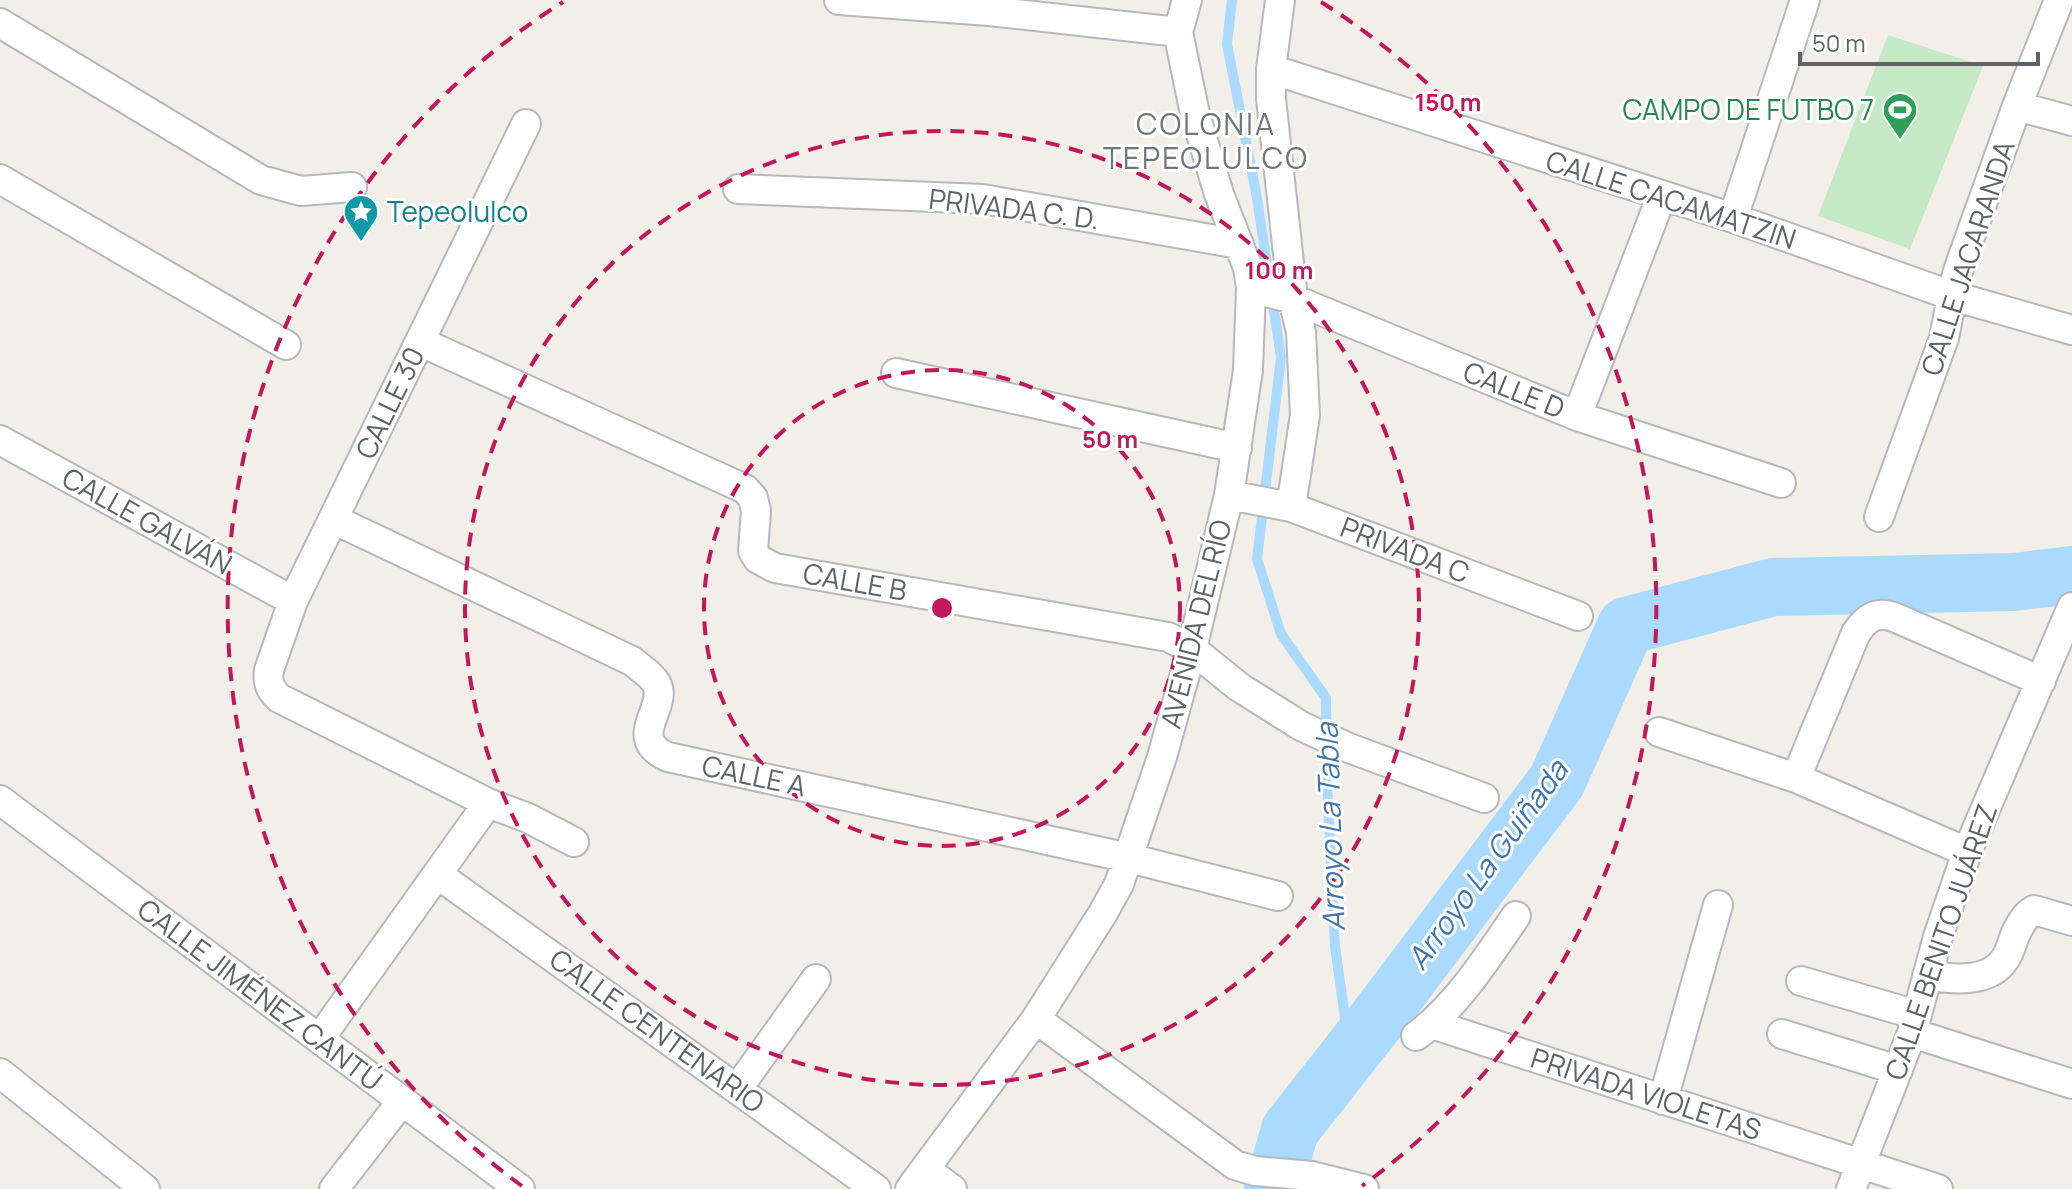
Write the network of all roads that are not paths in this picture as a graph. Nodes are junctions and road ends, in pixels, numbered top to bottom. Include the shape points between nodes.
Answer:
1 (839, 0) edge
2 (1187, 0) edge
3 (1280, 0) edge
4 (2059, 0) edge
5 (1799, 2) edge
6 (990, 5) edge
7 (0, 23) edge
8 (1178, 32) junction
9 (1271, 69) junction
10 (2017, 106) junction
11 (2072, 121) edge
12 (526, 124) dead end
13 (0, 179) edge
14 (352, 187) dead end
15 (738, 189) dead end
16 (1662, 195) junction
17 (1733, 218) junction
18 (1239, 244) junction
19 (1273, 294) junction
20 (1953, 296) junction
21 (2072, 330) edge
22 (421, 342) junction
23 (286, 345) dead end
24 (896, 373) dead end
25 (1577, 416) junction
26 (0, 440) edge
27 (1237, 448) junction
28 (1781, 483) dead end
29 (1240, 497) junction
30 (1287, 506) junction
31 (1879, 517) dead end
32 (333, 519) junction
33 (293, 601) junction
34 (2072, 607) edge
35 (1578, 616) dead end
36 (1192, 649) junction
37 (2041, 681) junction
38 (1659, 732) dead end
39 (1796, 778) junction
40 (1484, 798) dead end
41 (488, 803) junction
42 (5, 813) edge
43 (574, 842) dead end
44 (1967, 852) junction
45 (1129, 858) junction
46 (437, 874) junction
47 (1278, 896) dead end
48 (1718, 905) dead end
49 (1516, 916) dead end
50 (2072, 921) edge
51 (1927, 976) junction
52 (816, 979) dead end
53 (1801, 981) dead end
54 (1036, 1019) junction
55 (1914, 1024) junction
56 (1782, 1034) dead end
57 (320, 1038) junction
58 (1898, 1070) junction
59 (0, 1073) edge
60 (2072, 1084) edge
61 (738, 1088) junction
62 (1663, 1100) junction
63 (402, 1101) junction
64 (1856, 1176) edge
65 (917, 1179) edge
66 (145, 1189) edge
67 (334, 1189) edge
68 (520, 1189) edge
69 (876, 1189) edge
70 (952, 1189) edge
71 (1364, 1189) edge
72 (1938, 1189) edge

1 - 6 street
2 - 8 street, AVENIDA DEL RÍO
3 - 9 street
4 - 10 street, CALLE JACARANDA
5 - 17 street
6 - 8 street
7 - 14 street via 261,180 301,191
8 - 18 street, AVENIDA DEL RÍO via 1195,114
9 - 16 street, CALLE CACAMATZIN
9 - 19 street
10 - 11 street
10 - 20 street, CALLE JACARANDA
12 - 22 street, CALLE 30
13 - 23 street
15 - 18 street, PRIVADA C. D. via 983,199
16 - 17 street, CALLE CACAMATZIN
16 - 25 street
17 - 20 street, CALLE CACAMATZIN
18 - 19 street, AVENIDA DEL RÍO via 1248,268
19 - 25 street, CALLE D
19 - 27 street, AVENIDA DEL RÍO via 1248,370
19 - 30 street via 1301,332 1305,415
20 - 21 street, CALLE CACAMATZIN
20 - 31 street, CALLE JACARANDA via 1944,338
22 - 32 street, CALLE 30
22 - 36 street, CALLE B via 745,489 756,511 753,551 775,568 1168,637
24 - 27 street
25 - 28 street, CALLE D
26 - 33 street, CALLE GALVÁN
27 - 29 street, AVENIDA DEL RÍO
29 - 30 street, PRIVADA C
29 - 36 street, AVENIDA DEL RÍO
30 - 35 street, PRIVADA C
32 - 33 street, CALLE 30
32 - 45 street, CALLE A via 632,661 658,688 648,731 660,754
33 - 41 street, CALLE 30 via 269,670 270,687 279,698
34 - 37 street, CALLE BENITO JUÁREZ
36 - 40 street, CALLE B via 1301,726
36 - 45 street, AVENIDA DEL RÍO
37 - 39 street via 1894,617 1873,616 1856,633
37 - 44 street, CALLE BENITO JUÁREZ
38 - 39 street
39 - 44 street
41 - 43 street
41 - 46 street
42 - 57 street, CALLE JIMÉNEZ CANTÚ
44 - 51 street, CALLE BENITO JUÁREZ
45 - 47 street, CALLE A
45 - 54 street, AVENIDA DEL RÍO via 1103,913
46 - 57 street
46 - 61 street, CALLE CENTENARIO
48 - 62 street
49 - 62 street, PRIVADA VIOLETAS via 1482,966 1424,1030
50 - 51 street via 2034,910 2020,923 2004,961 1991,972 1969,978
51 - 55 street, CALLE BENITO JUÁREZ
52 - 61 street
53 - 55 street
54 - 65 street, AVENIDA DEL RÍO
54 - 71 street via 1235,1165
55 - 58 street, CALLE BENITO JUÁREZ
55 - 60 street
56 - 58 street
57 - 63 street, CALLE JIMÉNEZ CANTÚ
58 - 64 street, CALLE BENITO JUÁREZ
59 - 66 street
61 - 69 street, CALLE CENTENARIO
62 - 64 street, PRIVADA VIOLETAS
63 - 67 street
63 - 68 street, CALLE JIMÉNEZ CANTÚ
64 - 72 street, PRIVADA VIOLETAS
65 - 70 street

